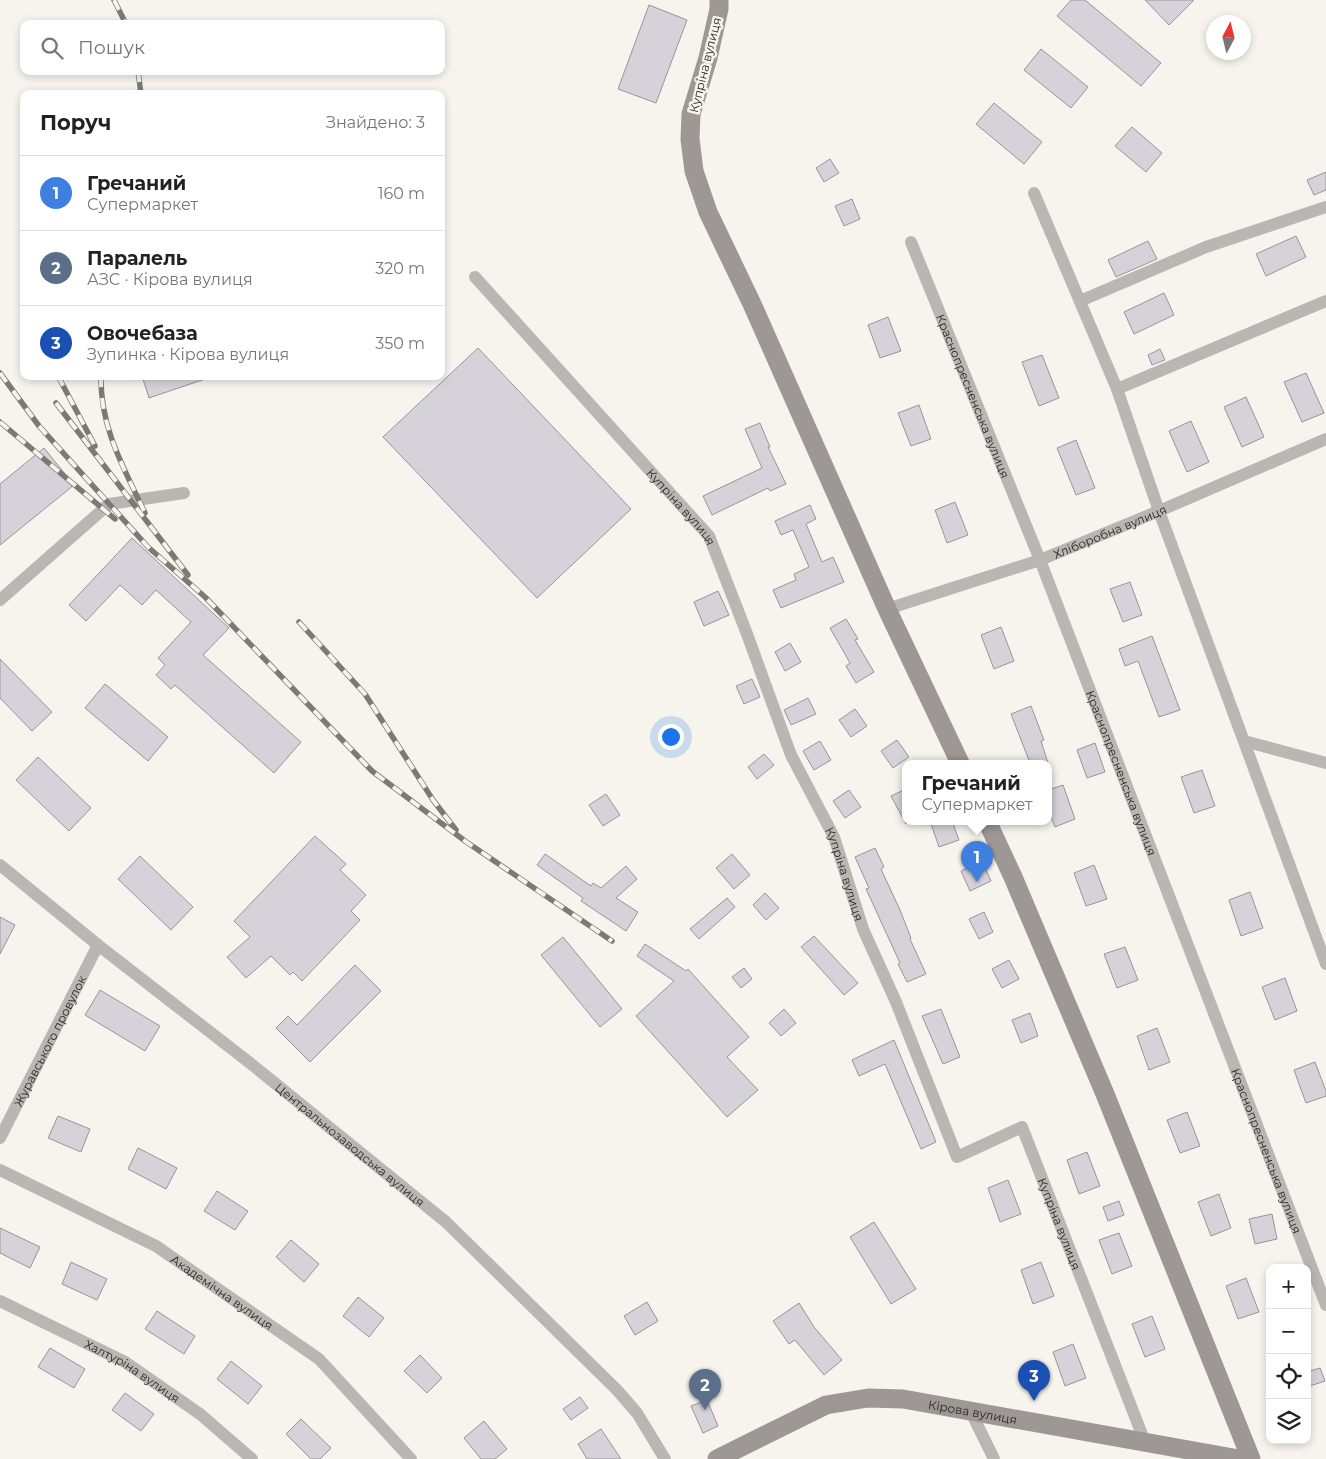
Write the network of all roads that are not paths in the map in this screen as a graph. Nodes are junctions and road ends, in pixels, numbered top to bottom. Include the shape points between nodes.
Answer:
1 (720, 0) edge
2 (1034, 193) dead end
3 (1326, 207) edge
4 (911, 242) dead end
5 (475, 276) dead end
6 (1080, 300) junction
7 (1326, 301) edge
8 (1117, 389) junction
9 (1326, 439) edge
10 (184, 493) dead end
11 (1159, 511) junction
12 (1040, 560) junction
13 (0, 600) edge
14 (887, 609) junction
15 (1244, 741) junction
16 (959, 760) edge
17 (1326, 763) edge
18 (989, 825) edge
19 (0, 865) edge
20 (98, 944) junction
21 (1326, 964) edge
22 (0, 1138) edge
23 (0, 1170) edge
24 (0, 1301) edge
25 (1326, 1305) edge
26 (971, 1412) junction
27 (1145, 1442) junction
28 (252, 1459) edge
29 (412, 1459) edge
30 (666, 1459) edge
31 (717, 1459) edge
32 (994, 1459) edge
33 (1239, 1459) edge
34 (1251, 1459) edge

1 - 14 main road, Купріна вулиця via 692,114 690,139 694,171 708,212
2 - 6 street
3 - 6 street via 1206,248
4 - 12 street, Краснопресненська вулиця
5 - 27 street, Купріна вулиця via 709,536 791,755 834,836 863,929 896,1002 957,1157 1022,1127
6 - 8 street
7 - 8 street
8 - 11 street
9 - 11 street, Хліборобна вулиця
10 - 13 street via 109,504
11 - 12 street, Хліборобна вулиця
11 - 15 street
12 - 14 street, Хліборобна вулиця
12 - 25 street, Краснопресненська вулиця
14 - 16 main road, Купріна вулиця
15 - 17 street
15 - 21 street
18 - 34 main road via 1105,1094
19 - 20 street, Центральнозаводська вулиця
20 - 22 street, Журавського провулок
20 - 30 street, Центральнозаводська вулиця via 446,1222 617,1390 637,1413
23 - 29 street, Академічна вулиця via 156,1246 319,1358
24 - 28 street, Халтуріна вулиця via 125,1362 200,1414
26 - 27 main road, Кірова вулиця
26 - 31 main road, Кірова вулиця via 903,1399 868,1398 826,1404
26 - 32 street
27 - 33 main road, Кірова вулиця

